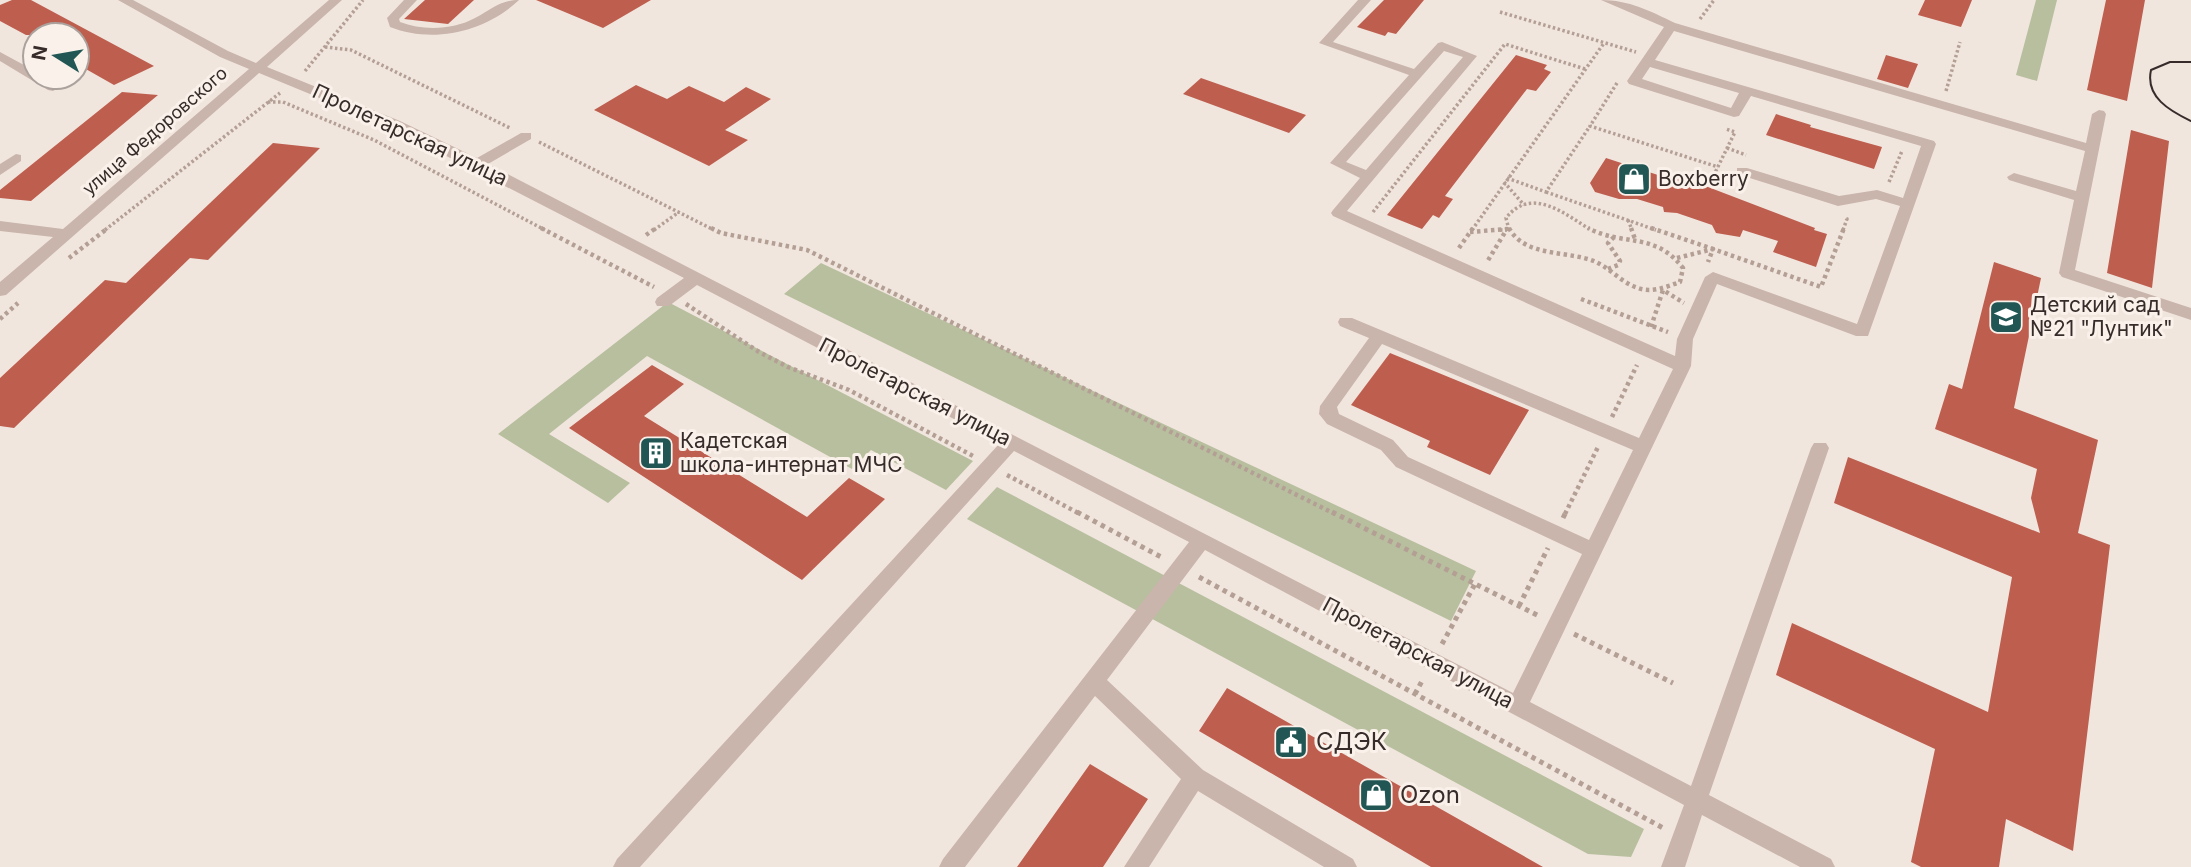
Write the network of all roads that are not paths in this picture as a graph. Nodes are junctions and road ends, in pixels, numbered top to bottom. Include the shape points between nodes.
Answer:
1 (336, 0) edge
2 (387, 0) edge
3 (513, 0) edge
4 (1365, 0) edge
5 (1607, 0) edge
6 (410, 1) edge
7 (135, 2) edge
8 (1671, 26) junction
9 (0, 56) edge
10 (1647, 61) junction
11 (21, 68) edge
12 (256, 69) junction
13 (1417, 74) junction
14 (1747, 91) junction
15 (2099, 114) dead end
16 (526, 136) road end
17 (2092, 149) junction
18 (16, 158) dead end
19 (477, 164) junction
20 (0, 171) edge
21 (1370, 177) junction
22 (1740, 177) road end
23 (2014, 177) dead end
24 (2082, 198) junction
25 (1909, 204) junction
26 (0, 226) edge
27 (66, 234) junction
28 (695, 278) junction
29 (0, 291) edge
30 (663, 302) dead end
31 (2191, 314) edge
32 (1346, 321) dead end
33 (1380, 336) junction
34 (1683, 366) junction
35 (1012, 442) junction
36 (1644, 447) junction
37 (1820, 448) dead end
38 (1202, 540) junction
39 (1594, 551) junction
40 (1092, 680) junction
41 (1518, 705) junction
42 (1195, 777) junction
43 (1698, 802) junction
44 (625, 867) edge
45 (951, 867) edge
46 (1136, 867) edge
47 (1345, 867) edge
48 (1673, 867) edge
49 (1823, 867) edge

1 - 12 street, улица Федоровского
2 - 6 street
3 - 6 street via 466,27 433,31 394,24 393,18
4 - 13 street via 1325,43
5 - 8 street
7 - 12 street, Пролетарская улица
8 - 10 street
8 - 17 street
9 - 11 street
10 - 14 street
10 - 14 street via 1634,82 1734,113
12 - 19 street, Пролетарская улица via 395,124
12 - 27 street, улица Федоровского
13 - 21 street via 1337,163
13 - 21 street via 1442,46 1471,56
14 - 25 street via 1929,144
15 - 17 street
16 - 19 street
17 - 24 street
18 - 20 street
19 - 28 street, Пролетарская улица
21 - 34 street via 1338,214
22 - 25 street via 1838,201 1877,194
23 - 24 street
24 - 31 street via 2067,273
25 - 34 street via 1861,332 1713,277 1685,339
26 - 27 street
27 - 29 street, улица Федоровского
28 - 30 street
28 - 35 street, Пролетарская улица
32 - 33 street
33 - 36 street
33 - 39 street via 1329,406 1328,414 1387,445 1402,461
34 - 36 street
35 - 38 street, Пролетарская улица
35 - 44 street
36 - 39 street
37 - 43 street
38 - 40 street
38 - 41 street, Пролетарская улица
39 - 41 street
40 - 42 street
40 - 45 street
41 - 43 street, Пролетарская улица
42 - 46 street
42 - 47 street
43 - 48 street
43 - 49 street, Пролетарская улица

